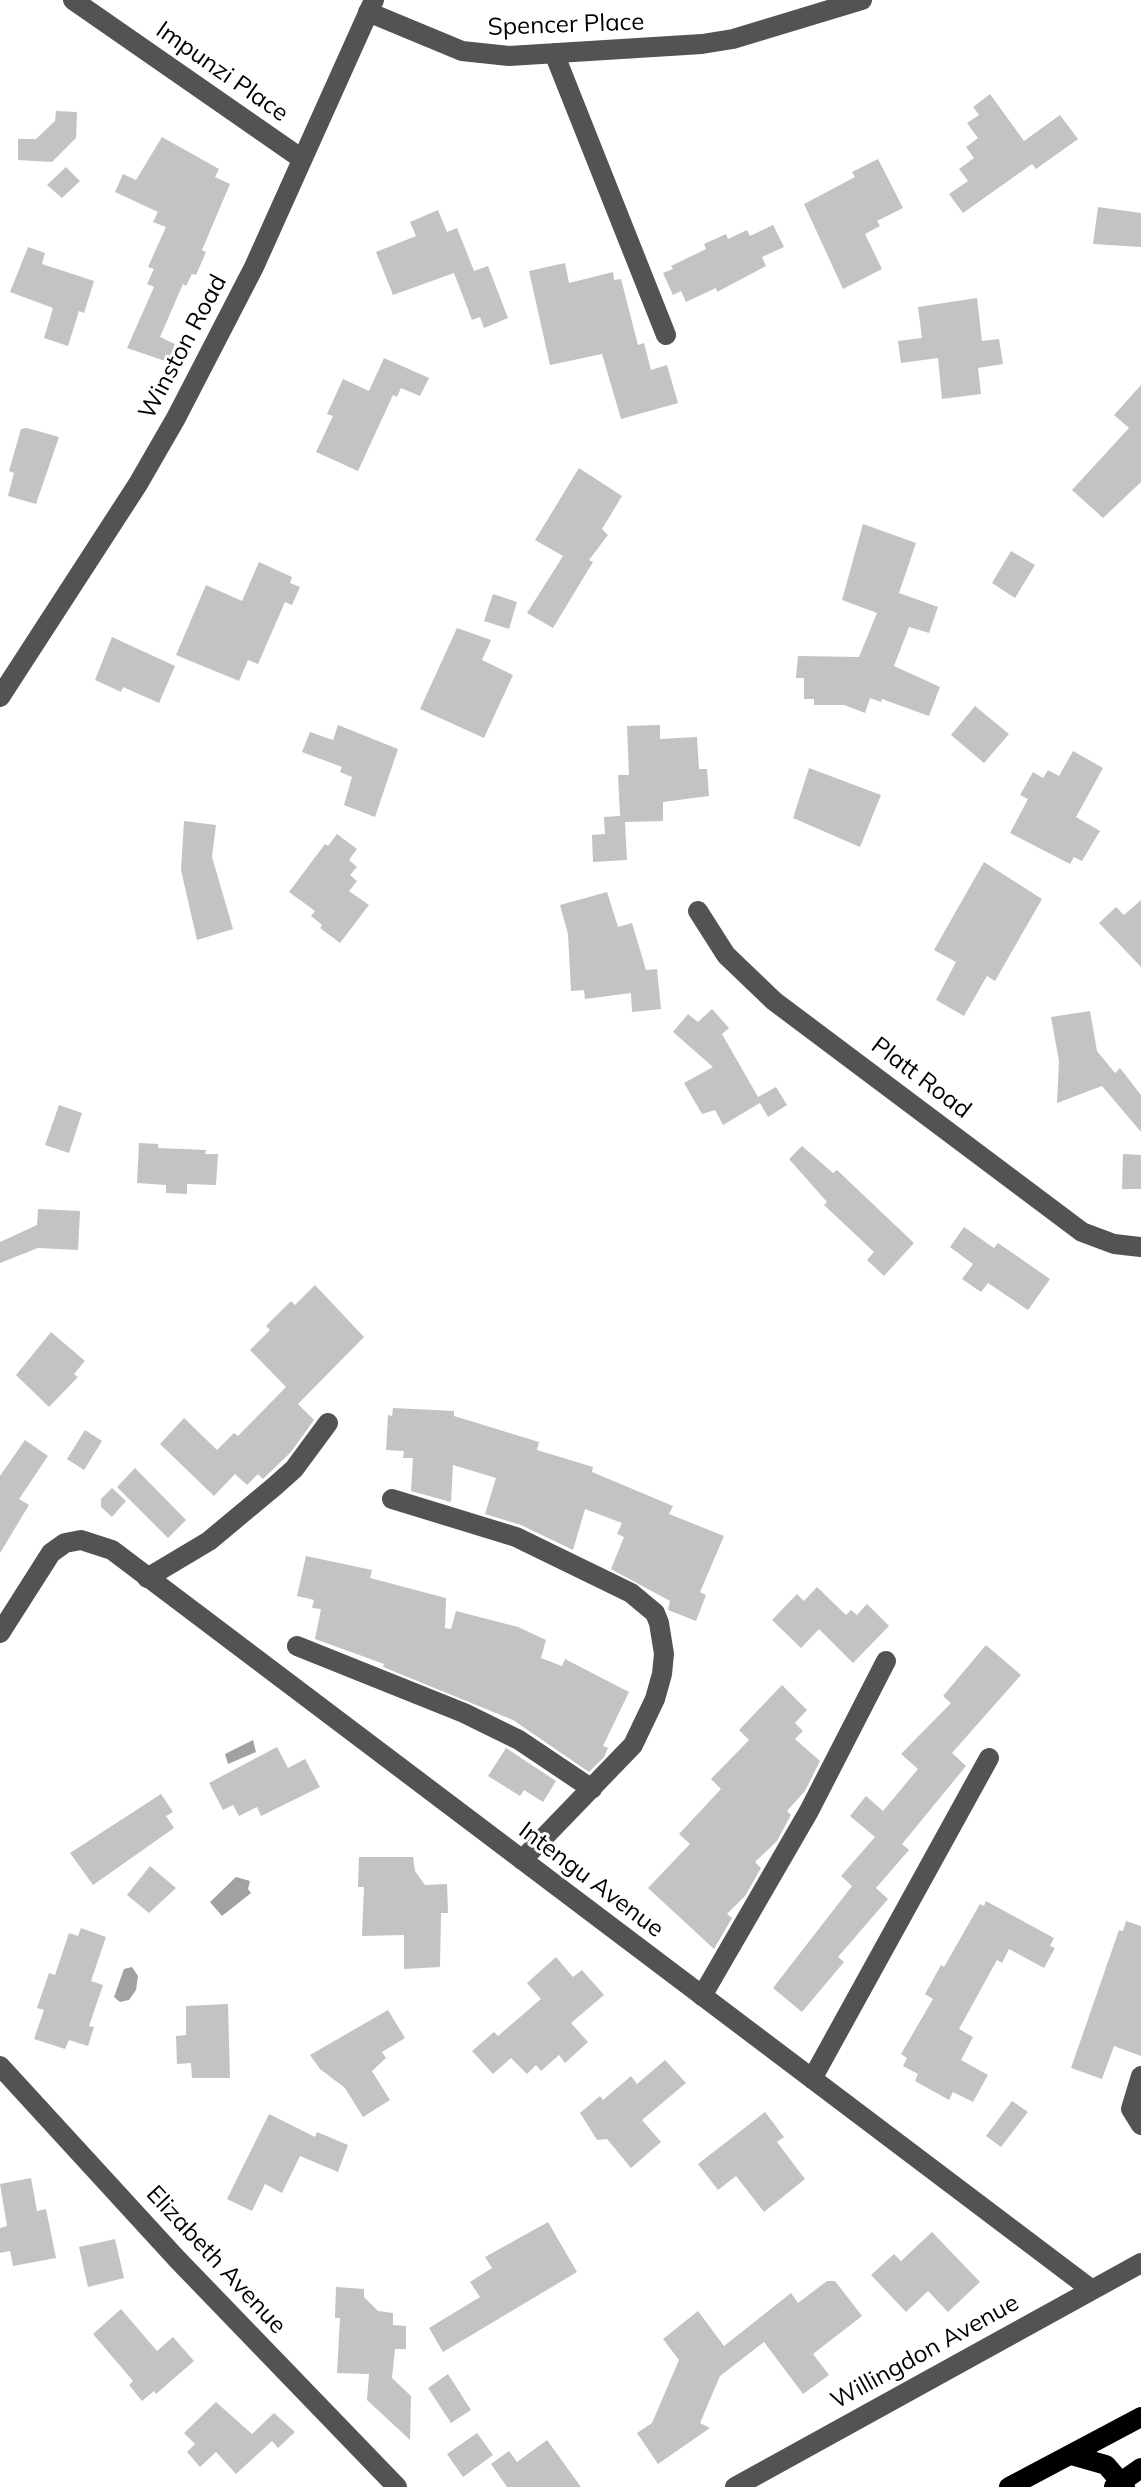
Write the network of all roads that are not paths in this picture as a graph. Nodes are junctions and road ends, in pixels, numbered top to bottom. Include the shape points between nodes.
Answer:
1 (73, 0) edge
2 (862, 0) edge
3 (371, 6) edge
4 (554, 53) junction
5 (302, 159) junction
6 (666, 335) dead end
7 (0, 697) edge
8 (698, 911) dead end
9 (1141, 1247) edge
10 (328, 1423) dead end
11 (392, 1499) dead end
12 (147, 1578) junction
13 (0, 1633) edge
14 (297, 1646) dead end
15 (886, 1661) dead end
16 (989, 1758) dead end
17 (592, 1789) junction
18 (522, 1860) junction
19 (702, 1996) junction
20 (0, 2066) edge
21 (1141, 2076) edge
22 (812, 2079) junction
23 (1141, 2125) edge
24 (1141, 2263) edge
25 (1092, 2290) junction
26 (1141, 2417) edge
27 (1071, 2455) junction
28 (1141, 2468) edge
29 (1120, 2485) edge
30 (397, 2487) edge
31 (735, 2487) edge
32 (1009, 2487) edge

1 - 5 street, Impunzi Place
2 - 4 street, Spencer Place via 733,39
3 - 4 street, Spencer Place via 462,51
3 - 5 street, Winston Road
4 - 6 street
5 - 7 street, Winston Road via 254,267 176,418
8 - 9 street, Platt Road via 726,955 774,1001 1082,1232
10 - 12 street via 275,1486 209,1541
11 - 17 street via 516,1537 631,1593 655,1613 664,1654 655,1699 633,1745
12 - 13 street, Intengu Avenue via 112,1550 81,1540 65,1543 51,1553
12 - 18 street, Intengu Avenue
14 - 17 street via 464,1713 519,1740
15 - 19 street via 809,1811
16 - 22 street
17 - 18 street
18 - 19 street, Intengu Avenue
19 - 22 street, Intengu Avenue
20 - 30 street, Elizabeth Avenue
21 - 23 street via 1131,2109
22 - 25 street, Intengu Avenue
24 - 25 street, Willingdon Avenue
25 - 31 street, Willingdon Avenue
26 - 27 main road
27 - 29 main road via 1106,2465
27 - 32 main road
28 - 29 main road

